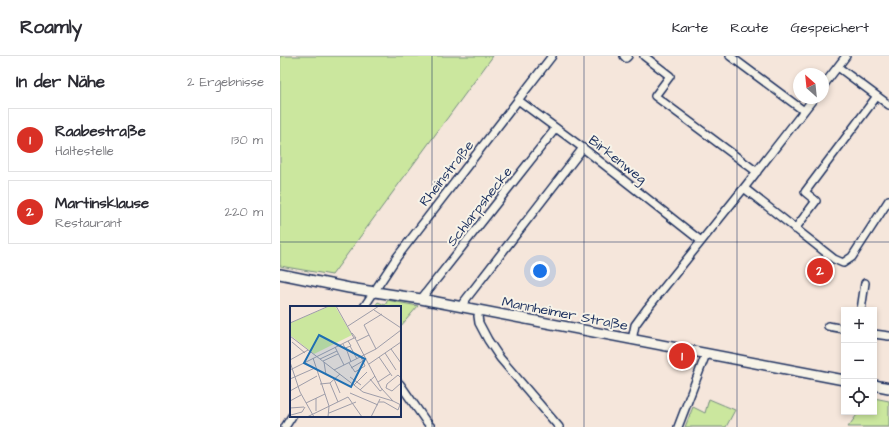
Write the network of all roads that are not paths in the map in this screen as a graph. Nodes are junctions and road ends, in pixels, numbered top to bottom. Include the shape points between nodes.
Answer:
1 (552, 56) edge
2 (624, 56) edge
3 (628, 56) edge
4 (644, 56) edge
5 (730, 56) edge
6 (846, 56) edge
7 (838, 67) junction
8 (829, 78) edge
9 (877, 96) junction
10 (518, 100) junction
11 (810, 104) edge
12 (889, 106) edge
13 (804, 112) junction
14 (556, 128) junction
15 (583, 148) junction
16 (757, 172) junction
17 (744, 188) junction
18 (889, 200) edge
19 (795, 229) junction
20 (701, 241) junction
21 (280, 274) edge
22 (865, 283) dead end
23 (374, 291) junction
24 (421, 299) junction
25 (365, 306) edge
26 (461, 307) junction
27 (861, 307) edge
28 (479, 310) junction
29 (828, 326) dead end
30 (841, 328) edge
31 (877, 334) edge
32 (889, 336) edge
33 (632, 340) junction
34 (706, 354) junction
35 (841, 379) edge
36 (401, 385) edge
37 (877, 386) edge
38 (889, 388) edge
39 (291, 417) edge
40 (425, 420) junction
41 (285, 427) edge
42 (420, 427) edge
43 (431, 427) edge
44 (559, 427) edge
45 (678, 427) edge

1 - 10 street, Rheinstraße
2 - 3 street
4 - 16 street via 670,76 655,96
5 - 13 street
6 - 7 street
7 - 8 street
7 - 9 street
9 - 12 street
9 - 19 street via 805,192 816,201
10 - 14 street, Birkenweg
10 - 23 street, Rheinstraße
11 - 13 street
13 - 16 street
14 - 15 street, Birkenweg
14 - 24 street, Schlarpshecke
15 - 20 street, Birkenweg
15 - 26 street
16 - 17 street
17 - 19 street
17 - 20 street
18 - 19 street via 852,257 843,263
20 - 33 street via 635,325
21 - 23 street, Mannheimer Straße
22 - 27 street
23 - 24 street, Mannheimer Straße
23 - 25 street, Rheinstraße
24 - 26 street, Mannheimer Straße
26 - 28 street, Mannheimer Straße
28 - 33 street, Mannheimer Straße
28 - 44 street via 479,323 500,358
29 - 30 street
31 - 32 street
33 - 34 street, Mannheimer Straße
34 - 35 street, Mannheimer Straße
34 - 45 street
36 - 40 street
37 - 38 street
39 - 41 street
40 - 42 street
40 - 43 street

